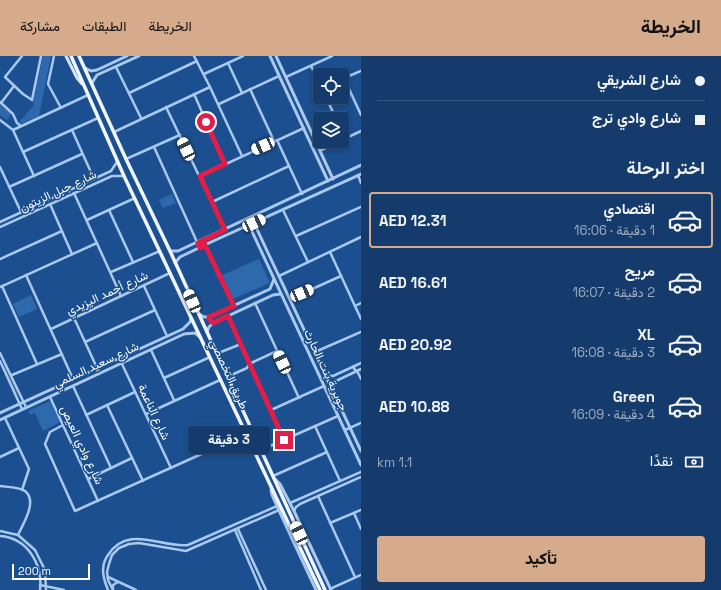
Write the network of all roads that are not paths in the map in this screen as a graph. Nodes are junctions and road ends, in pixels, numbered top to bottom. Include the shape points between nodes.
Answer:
1 (22, 56) edge
2 (41, 56) edge
3 (54, 56) edge
4 (66, 56) edge
5 (71, 56) edge
6 (79, 56) edge
7 (127, 56) edge
8 (139, 56) edge
9 (194, 56) edge
10 (241, 56) edge
11 (270, 56) edge
12 (276, 56) edge
13 (332, 56) edge
14 (197, 61) junction
15 (228, 63) junction
16 (311, 66) junction
17 (116, 67) junction
18 (84, 68) junction
19 (313, 70) edge
20 (361, 71) edge
21 (204, 74) junction
22 (279, 76) junction
23 (349, 76) edge
24 (286, 78) junction
25 (92, 83) junction
26 (14, 86) junction
27 (85, 87) junction
28 (210, 87) junction
29 (250, 89) junction
30 (349, 91) edge
31 (129, 93) junction
32 (194, 94) junction
33 (242, 94) junction
34 (88, 95) junction
35 (0, 102) edge
36 (219, 104) junction
37 (166, 107) junction
38 (60, 108) junction
39 (361, 115) edge
40 (98, 118) junction
41 (141, 118) junction
42 (0, 120) edge
43 (21, 126) junction
44 (304, 128) junction
45 (13, 130) junction
46 (72, 130) junction
47 (361, 131) edge
48 (114, 132) junction
49 (180, 135) junction
50 (349, 137) edge
51 (276, 140) junction
52 (154, 147) junction
53 (326, 148) edge
54 (320, 151) junction
55 (23, 152) junction
56 (315, 153) junction
57 (82, 154) junction
58 (242, 156) junction
59 (126, 159) junction
60 (118, 161) junction
61 (225, 164) junction
62 (361, 165) edge
63 (289, 166) junction
64 (0, 167) edge
65 (111, 171) junction
66 (330, 174) junction
67 (359, 175) edge
68 (34, 176) junction
69 (112, 176) junction
70 (124, 176) junction
71 (200, 176) junction
72 (326, 176) junction
73 (94, 178) junction
74 (333, 179) junction
75 (328, 181) junction
76 (361, 183) edge
77 (9, 187) junction
78 (311, 189) junction
79 (74, 193) junction
80 (302, 194) junction
81 (315, 194) junction
82 (135, 198) junction
83 (212, 202) junction
84 (50, 204) junction
85 (281, 204) junction
86 (361, 207) edge
87 (109, 210) junction
88 (283, 210) junction
89 (21, 212) junction
90 (87, 220) junction
91 (0, 222) edge
92 (254, 223) junction
93 (249, 225) junction
94 (0, 227) edge
95 (256, 228) junction
96 (225, 230) junction
97 (62, 231) junction
98 (252, 231) junction
99 (213, 236) junction
100 (296, 236) junction
101 (361, 237) edge
102 (207, 239) junction
103 (216, 240) junction
104 (97, 243) junction
105 (198, 243) junction
106 (209, 243) junction
107 (205, 245) junction
108 (200, 248) junction
109 (160, 250) junction
110 (170, 251) junction
111 (178, 251) junction
112 (330, 252) junction
113 (72, 254) junction
114 (180, 257) junction
115 (0, 259) edge
116 (133, 262) junction
117 (308, 262) junction
118 (175, 263) junction
119 (111, 272) junction
120 (171, 273) junction
121 (26, 275) junction
122 (279, 276) junction
123 (341, 276) junction
124 (274, 279) junction
125 (144, 286) junction
126 (1, 287) edge
127 (270, 289) junction
128 (281, 294) junction
129 (273, 295) junction
130 (121, 296) junction
131 (290, 299) junction
132 (255, 303) junction
133 (361, 303) edge
134 (234, 306) junction
135 (355, 306) junction
136 (155, 310) junction
137 (198, 314) junction
138 (191, 316) junction
139 (228, 316) junction
140 (209, 317) junction
141 (74, 318) junction
142 (299, 318) junction
143 (361, 319) edge
144 (293, 320) junction
145 (213, 323) junction
146 (301, 323) junction
147 (296, 326) junction
148 (51, 329) junction
149 (183, 329) junction
150 (206, 332) junction
151 (361, 332) edge
152 (184, 334) junction
153 (169, 335) junction
154 (200, 337) junction
155 (173, 339) junction
156 (85, 342) junction
157 (241, 344) junction
158 (150, 350) junction
159 (277, 351) junction
160 (315, 352) junction
161 (0, 353) edge
162 (62, 354) junction
163 (216, 354) junction
164 (210, 357) junction
165 (120, 358) junction
166 (0, 361) edge
167 (361, 363) edge
168 (37, 364) junction
169 (122, 364) junction
170 (249, 364) junction
171 (354, 366) junction
172 (97, 368) junction
173 (350, 368) junction
174 (361, 369) edge
175 (357, 371) junction
176 (352, 373) junction
177 (325, 374) junction
178 (12, 375) junction
179 (227, 377) junction
180 (164, 378) junction
181 (73, 379) junction
182 (361, 379) edge
183 (220, 380) junction
184 (73, 386) junction
185 (324, 386) junction
186 (331, 389) junction
187 (135, 392) junction
188 (50, 397) junction
189 (299, 398) junction
190 (174, 401) junction
191 (24, 402) junction
192 (20, 404) junction
193 (107, 405) junction
194 (26, 407) junction
195 (22, 409) junction
196 (271, 410) junction
197 (0, 413) edge
198 (146, 414) junction
199 (86, 415) junction
200 (338, 416) junction
201 (5, 418) junction
202 (0, 420) edge
203 (361, 422) edge
204 (63, 425) junction
205 (315, 426) junction
206 (350, 428) junction
207 (345, 430) junction
208 (246, 434) junction
209 (284, 440) junction
210 (19, 448) junction
211 (261, 450) junction
212 (361, 451) edge
213 (326, 452) junction
214 (0, 457) edge
215 (132, 458) junction
216 (361, 464) edge
217 (111, 468) junction
218 (171, 468) junction
219 (361, 472) edge
220 (357, 474) junction
221 (273, 476) junction
222 (360, 478) edge
223 (88, 479) junction
224 (143, 481) junction
225 (340, 481) junction
226 (0, 486) edge
227 (271, 488) junction
228 (22, 490) junction
229 (318, 496) junction
230 (297, 500) junction
231 (98, 501) junction
232 (290, 503) junction
233 (300, 504) junction
234 (277, 506) junction
235 (279, 510) junction
236 (361, 510) edge
237 (294, 511) junction
238 (354, 513) junction
239 (259, 514) junction
240 (261, 518) junction
241 (330, 524) junction
242 (238, 529) junction
243 (361, 529) edge
244 (224, 530) junction
245 (235, 530) junction
246 (0, 531) edge
247 (18, 534) junction
248 (225, 534) junction
249 (0, 536) edge
250 (107, 555) junction
251 (112, 557) junction
252 (361, 575) edge
253 (108, 577) junction
254 (355, 577) junction
255 (118, 582) junction
256 (40, 585) junction
257 (46, 586) junction
258 (58, 589) edge
259 (40, 590) edge
260 (46, 590) edge
261 (64, 590) edge
262 (108, 590) edge
263 (113, 590) edge
264 (136, 590) edge
265 (262, 590) edge
266 (266, 590) edge
267 (316, 590) edge
268 (320, 590) edge
269 (325, 590) edge
270 (331, 590) edge

1 - 26 street via 5,77
2 - 26 street via 32,100
3 - 38 street via 48,84
4 - 27 main road via 77,78
5 - 27 main road, طريق التخصصي
6 - 18 main road, طريق التخصصي
7 - 18 street via 97,70
8 - 17 street
9 - 14 street
10 - 15 street
11 - 22 street
12 - 24 street
13 - 16 street
14 - 21 street
14 - 31 street
15 - 21 street
15 - 33 street
16 - 19 street
16 - 24 street
17 - 25 street via 98,75
17 - 31 street
18 - 25 main road, طريق التخصصي
20 - 23 street
21 - 28 street
22 - 29 street
22 - 44 street
24 - 54 street
25 - 48 main road, طريق التخصصي
26 - 35 street
27 - 34 main road, طريق التخصصي
28 - 32 street
28 - 36 street
29 - 33 street
29 - 51 street
30 - 39 street
31 - 41 street
32 - 37 street
32 - 61 street
33 - 36 street
34 - 38 street
34 - 40 main road, طريق التخصصي
35 - 43 street
36 - 58 street
37 - 41 street
37 - 49 street
38 - 43 street
40 - 46 street
40 - 60 main road, طريق التخصصي
41 - 48 street
42 - 45 street
43 - 45 street
44 - 51 street
44 - 56 street
45 - 55 street
46 - 55 street
46 - 57 street
47 - 50 street
48 - 59 main road, طريق التخصصي
49 - 52 street
49 - 71 street
51 - 58 street
51 - 63 street
52 - 59 street
52 - 105 street
53 - 54 street
54 - 56 street
54 - 66 street
55 - 68 street
56 - 72 street
57 - 68 street
57 - 73 street
58 - 61 street
59 - 110 main road, طريق التخصصي
60 - 65 street, شارع جبل الزيتون
60 - 70 main road, طريق التخصصي
61 - 71 street
62 - 74 street
63 - 80 street
63 - 83 street
64 - 77 street
65 - 69 street via 114,173
65 - 73 street, شارع جبل الزيتون
66 - 72 street via 329,177
66 - 74 street
67 - 76 street
67 - 81 street
68 - 77 street
69 - 70 street, شارع جبل الزيتون
69 - 79 street, شارع جبل الزيتون
70 - 82 main road, طريق التخصصي
71 - 83 street
72 - 75 street
73 - 89 street, شارع جبل الزيتون
74 - 75 street
75 - 78 street
77 - 89 street
78 - 80 street
78 - 81 street via 315,190
79 - 84 street, شارع جبل الزيتون
79 - 90 street
80 - 85 street
81 - 88 street
82 - 87 street
82 - 109 main road, طريق التخصصي
83 - 96 street
84 - 94 street, شارع جبل الزيتون
84 - 97 street
85 - 88 street
85 - 96 street
86 - 100 street
87 - 90 street
87 - 116 street
88 - 92 street
88 - 100 street
89 - 91 street, شارع جبل الزيتون
90 - 104 street
92 - 93 street
92 - 95 street, جويرية بنت الحارث
93 - 98 street, جويرية بنت الحارث
93 - 103 street
95 - 98 street
95 - 122 street, جويرية بنت الحارث
96 - 99 street
97 - 113 street
97 - 115 street
98 - 124 street, جويرية بنت الحارث
99 - 102 street
99 - 103 street via 212,239
100 - 117 street
101 - 112 street
102 - 105 street
102 - 106 street via 210,239
103 - 106 street
104 - 113 street
104 - 119 street
105 - 108 street
105 - 111 street
106 - 107 street
107 - 108 street
107 - 134 street
108 - 114 street
109 - 116 street
109 - 120 main road, طريق التخصصي
110 - 111 street
110 - 118 main road, طريق التخصصي
111 - 114 street
112 - 117 street
112 - 123 street
113 - 121 street
114 - 118 street
116 - 119 street
117 - 122 street
118 - 137 main road, طريق التخصصي
119 - 130 street
120 - 125 street, شارع أحمد اليزيدي
120 - 138 main road, طريق التخصصي
121 - 126 street
121 - 148 street
122 - 131 street, جويرية بنت الحارث
123 - 131 street
123 - 135 street
124 - 127 street
124 - 128 street, جويرية بنت الحارث
125 - 130 street, شارع أحمد اليزيدي
125 - 136 street
126 - 168 street
127 - 129 street via 275,291
127 - 134 street
128 - 129 street
128 - 144 street, جويرية بنت الحارث
129 - 132 street
130 - 141 street, شارع أحمد اليزيدي
131 - 142 street, جويرية بنت الحارث
132 - 139 street
132 - 159 street
133 - 135 street
134 - 140 street
135 - 143 street
136 - 153 street
136 - 156 street
137 - 140 street
137 - 150 main road, طريق التخصصي
138 - 149 street via 190,322
138 - 154 main road, طريق التخصصي
139 - 145 street
139 - 157 street
140 - 145 street
141 - 148 street, شارع أحمد اليزيدي
141 - 156 street
142 - 144 street, جويرية بنت الحارث via 297,321
142 - 146 street, جويرية بنت الحارث
144 - 147 street, جويرية بنت الحارث
145 - 150 street
146 - 147 street, جويرية بنت الحارث via 298,322
146 - 160 street, جويرية بنت الحارث
147 - 185 street, جويرية بنت الحارث
148 - 162 street
149 - 152 street via 189,331
149 - 153 street, شارع سعيد السلمي
150 - 163 main road, طريق التخصصي
151 - 160 street
152 - 154 street via 195,333
152 - 155 street, شارع سعيد السلمي
153 - 155 street
153 - 165 street, شارع سعيد السلمي
154 - 164 main road, طريق التخصصي
155 - 158 street, شارع سعيد السلمي
156 - 172 street
157 - 163 street
157 - 170 street
158 - 169 street, شارع سعيد السلمي
158 - 180 street
159 - 170 street
159 - 189 street
160 - 177 street, جويرية بنت الحارث
161 - 178 street
162 - 168 street
162 - 181 street
163 - 179 main road, طريق التخصصي
164 - 180 street
164 - 183 main road, طريق التخصصي
165 - 169 street
165 - 172 street, شارع سعيد السلمي
166 - 192 street
167 - 171 street
168 - 178 street
169 - 184 street, شارع سعيد السلمي
169 - 187 street, شارع الناعمة
170 - 179 street via 247,368
170 - 196 street
171 - 173 street
171 - 175 street
172 - 181 street, شارع سعيد السلمي
173 - 176 street
173 - 177 street via 333,376
174 - 175 street
175 - 176 street
175 - 182 street
176 - 186 street via 336,381
177 - 186 street, جويرية بنت الحارث
178 - 191 street
179 - 211 main road, طريق التخصصي
180 - 190 street
181 - 191 street, شارع سعيد السلمي
183 - 190 street
183 - 208 main road, طريق التخصصي
184 - 188 street, شارع سعيد السلمي
184 - 199 street
185 - 189 street
185 - 200 street, جويرية بنت الحارث
186 - 206 street, جويرية بنت الحارث
187 - 193 street
187 - 198 street, شارع الناعمة
188 - 194 street, شارع سعيد السلمي
188 - 204 street, شارع وادي العيص
189 - 196 street
190 - 198 street
191 - 192 street, شارع سعيد السلمي
191 - 194 street
192 - 195 street
192 - 197 street, شارع سعيد السلمي
193 - 199 street
193 - 215 street
194 - 195 street, شارع سعيد السلمي
195 - 201 street, شارع سعيد السلمي
196 - 209 street
198 - 218 street, شارع الناعمة
199 - 217 street
200 - 205 street
200 - 207 street, جويرية بنت الحارث
201 - 202 street, شارع سعيد السلمي
201 - 210 street
203 - 206 street
204 - 223 street, شارع وادي العيص
204 - 231 street via 50,432 45,444 75,511
205 - 209 street
205 - 213 street
206 - 207 street
206 - 212 street, جويرية بنت الحارث
207 - 216 street, جويرية بنت الحارث
208 - 218 street
208 - 227 main road, طريق التخصصي
209 - 211 street
210 - 214 street
210 - 228 street via 29,469
211 - 221 main road, طريق التخصصي
213 - 221 street
213 - 225 street
215 - 217 street
215 - 224 street
217 - 223 street
218 - 224 street
219 - 220 street
220 - 222 street via 361,475
220 - 225 street
221 - 232 street
221 - 269 main road, طريق التخصصي
222 - 229 street
223 - 231 street, شارع وادي العيص
224 - 231 street
225 - 230 street
226 - 228 street
227 - 234 street
227 - 268 main road, طريق التخصصي
228 - 247 street via 31,504
229 - 233 street
229 - 241 street
230 - 232 street
230 - 233 street via 296,504
232 - 237 street
233 - 237 street
234 - 235 street
234 - 239 street
235 - 240 street
235 - 267 street
236 - 238 street
237 - 270 street
238 - 241 street
238 - 243 street
239 - 240 street
239 - 244 street
240 - 242 street
241 - 254 street
242 - 245 street
242 - 266 street
244 - 248 street
244 - 250 street via 188,546 131,538 119,543
245 - 248 street
245 - 265 street
246 - 247 street
247 - 257 street via 40,558 45,570
248 - 251 street via 186,551 139,543 129,544 119,548
249 - 256 street via 17,541 27,548 37,564
250 - 251 street
250 - 262 street via 102,571
251 - 253 street
252 - 254 street
253 - 255 street
253 - 263 street
254 - 270 street
255 - 263 street
255 - 264 street
256 - 257 street
256 - 259 street
257 - 258 street
257 - 260 street
258 - 261 street

